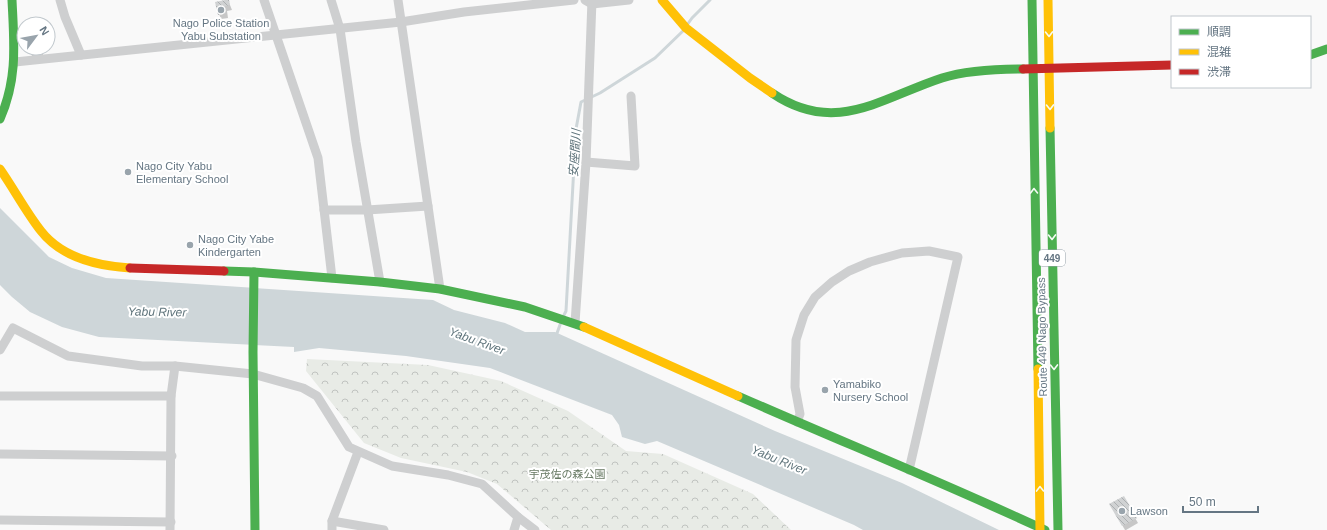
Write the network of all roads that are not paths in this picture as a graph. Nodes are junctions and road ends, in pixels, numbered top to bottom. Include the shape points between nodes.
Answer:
1 (12, 0) edge
2 (60, 0) edge
3 (264, 0) edge
4 (331, 0) edge
5 (398, 0) edge
6 (574, 0) edge
7 (629, 0) edge
8 (662, 0) edge
9 (1032, 0) edge
10 (1048, 0) edge
11 (590, 1) edge
12 (401, 22) junction
13 (340, 29) junction
14 (275, 35) junction
15 (1327, 49) edge
16 (81, 55) junction
17 (1311, 55) edge
18 (15, 62) junction
19 (1171, 65) edge
20 (1032, 68) junction
21 (1049, 68) junction
22 (631, 96) dead end
23 (0, 119) edge
24 (586, 162) junction
25 (0, 168) edge
26 (428, 206) junction
27 (324, 210) junction
28 (367, 210) junction
29 (254, 272) junction
30 (332, 278) junction
31 (380, 282) junction
32 (440, 290) junction
33 (575, 323) junction
34 (0, 350) edge
35 (175, 366) junction
36 (253, 374) junction
37 (0, 396) edge
38 (171, 396) junction
39 (796, 422) junction
40 (358, 452) junction
41 (0, 454) edge
42 (172, 456) junction
43 (909, 470) junction
44 (518, 517) junction
45 (0, 520) edge
46 (170, 526) edge
47 (332, 526) edge
48 (1042, 529) edge
49 (255, 530) edge
50 (384, 530) edge
51 (514, 530) edge
52 (535, 530) edge
53 (1058, 530) edge

1 - 18 main road
2 - 16 street via 64,17
3 - 14 street
4 - 13 street
5 - 12 street
6 - 12 street
7 - 11 street
8 - 20 main road via 686,28 750,78 789,103 820,113 855,111 962,73
9 - 20 main road, Route 449 Nago Bypass / 449
10 -> 21 main road, Route 449 Nago Bypass / 449
11 - 24 street
12 - 13 street
12 - 26 street
13 - 14 street
13 - 28 street
14 - 16 street
14 - 27 street via 318,158
15 - 17 main road
16 - 18 street
18 - 23 main road via 13,83
19 - 21 main road
20 - 21 main road
48 -> 20 main road, Route 449 Nago Bypass / 449
21 -> 53 main road, Route 449 Nago Bypass / 449
22 - 24 street via 635,166
24 - 33 street
25 - 29 main road via 42,232 68,254 85,261 115,267
26 - 28 street
26 - 32 street
27 - 28 street
27 - 30 street
28 - 31 street
29 - 30 main road
29 - 36 main road
30 - 31 main road
31 - 32 main road
32 - 33 main road via 525,307
33 - 39 main road
34 - 35 street via 13,328 68,356 142,366
35 - 36 street
35 - 38 street
36 - 40 street via 303,388 316,396 349,447
36 - 49 main road
37 - 38 street
38 - 42 street
39 - 43 main road
39 - 43 street via 800,414 795,387 796,340 804,315 815,297 849,271 902,253 929,250 958,257
40 - 44 street via 392,466 482,484
40 - 47 street
41 - 42 street
42 - 46 street
43 - 48 main road
44 - 51 street
44 - 52 street
45 - 46 street
47 - 50 street

